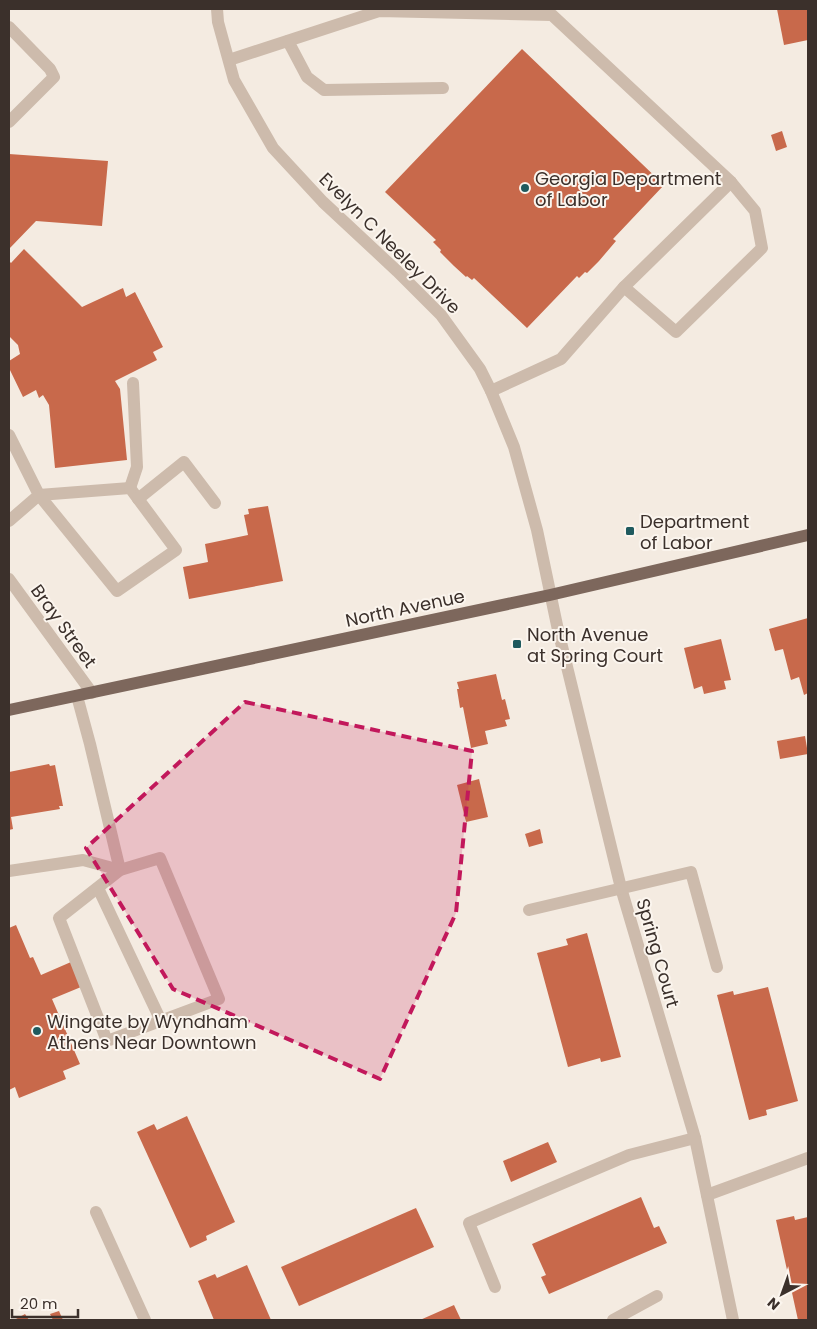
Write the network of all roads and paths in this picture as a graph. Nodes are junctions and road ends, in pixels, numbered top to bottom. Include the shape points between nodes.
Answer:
1 (218, 9) edge
2 (9, 27) edge
3 (288, 41) junction
4 (229, 60) junction
5 (443, 88) dead end
6 (9, 122) edge
7 (731, 182) junction
8 (624, 287) junction
9 (133, 383) dead end
10 (492, 392) junction
11 (9, 435) edge
12 (130, 488) junction
13 (39, 495) junction
14 (138, 499) junction
15 (215, 503) dead end
16 (9, 521) edge
17 (808, 535) edge
18 (9, 579) edge
19 (550, 595) junction
20 (92, 693) junction
21 (77, 696) junction
22 (9, 710) edge
23 (120, 870) junction
24 (9, 871) edge
25 (98, 888) junction
26 (621, 888) junction
27 (529, 910) dead end
28 (717, 967) dead end
29 (161, 1021) junction
30 (695, 1138) junction
31 (808, 1158) edge
32 (707, 1196) junction
33 (96, 1212) dead end
34 (495, 1287) dead end
35 (658, 1296) dead end
36 (145, 1320) edge
37 (613, 1320) edge
38 (733, 1320) edge

1 - 4 street, Evelyn C Neeley Drive via 218,22
2 - 6 street via 54,77
3 - 4 street
3 - 5 street via 308,77 324,90
3 - 7 street via 379,11 552,15
4 - 10 street, Evelyn C Neeley Drive via 234,80 273,148 323,202 441,315 480,369
7 - 8 street
7 - 8 street via 755,211 762,248 676,332
8 - 10 street via 561,360
9 - 12 street via 137,467
10 - 19 street, Evelyn C Neeley Drive via 514,446 537,530
11 - 13 street
12 - 13 street
12 - 14 street
13 - 14 street via 117,591 176,550
13 - 16 street
14 - 15 street via 184,462
17 - 19 main road, North Avenue
18 - 20 street, Bray Street
19 - 20 main road, North Avenue
19 - 26 street, Spring Court
20 - 21 main road, North Avenue
21 - 22 main road, North Avenue
21 - 23 street
23 - 24 street via 83,860
23 - 25 street
23 - 29 street via 160,858 219,999
25 - 29 street
25 - 29 street via 59,918 107,1041
26 - 27 street
26 - 28 street via 691,872
26 - 30 street, Spring Court
30 - 32 street, Spring Court
30 - 34 street via 628,1156 469,1223
31 - 32 street
32 - 38 street, Spring Court
33 - 36 street
35 - 37 street

